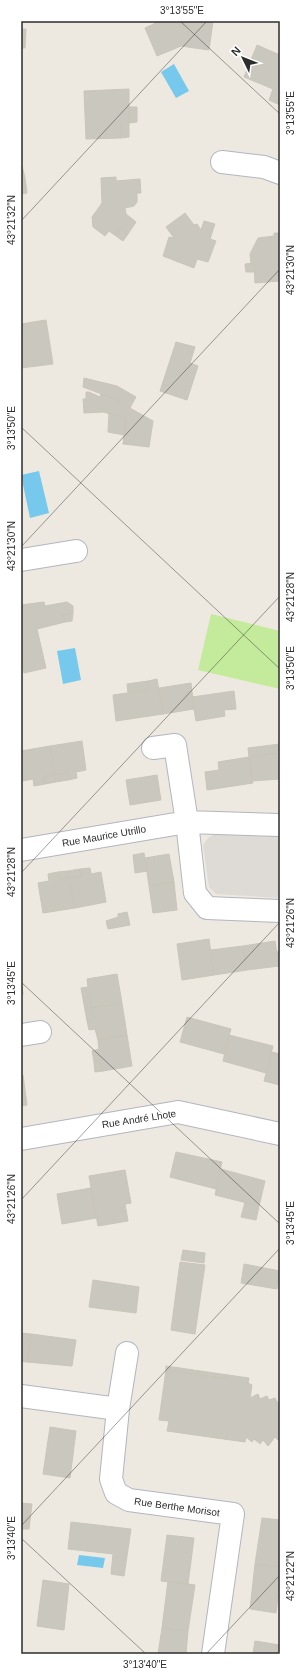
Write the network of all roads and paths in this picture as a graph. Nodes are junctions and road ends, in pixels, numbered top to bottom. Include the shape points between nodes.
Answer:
1 (222, 162) dead end
2 (280, 173) edge
3 (76, 551) dead end
4 (21, 560) edge
5 (153, 748) dead end
6 (187, 822) junction
7 (280, 825) edge
8 (21, 850) edge
9 (280, 911) edge
10 (280, 1134) edge
11 (21, 1139) edge
12 (127, 1353) dead end
13 (21, 1396) edge
14 (118, 1409) junction
15 (213, 1654) edge

1 - 2 street via 264,166
3 - 4 street
5 - 6 street via 175,745
6 - 7 street, Rue Maurice Utrillo
6 - 8 street, Rue Maurice Utrillo
6 - 9 street via 195,892 206,908
10 - 11 street, Rue André Lhote via 178,1112
12 - 14 street, Rue Berthe Morisot
13 - 14 street
14 - 15 street, Rue Berthe Morisot via 111,1480 116,1493 129,1500 233,1514

